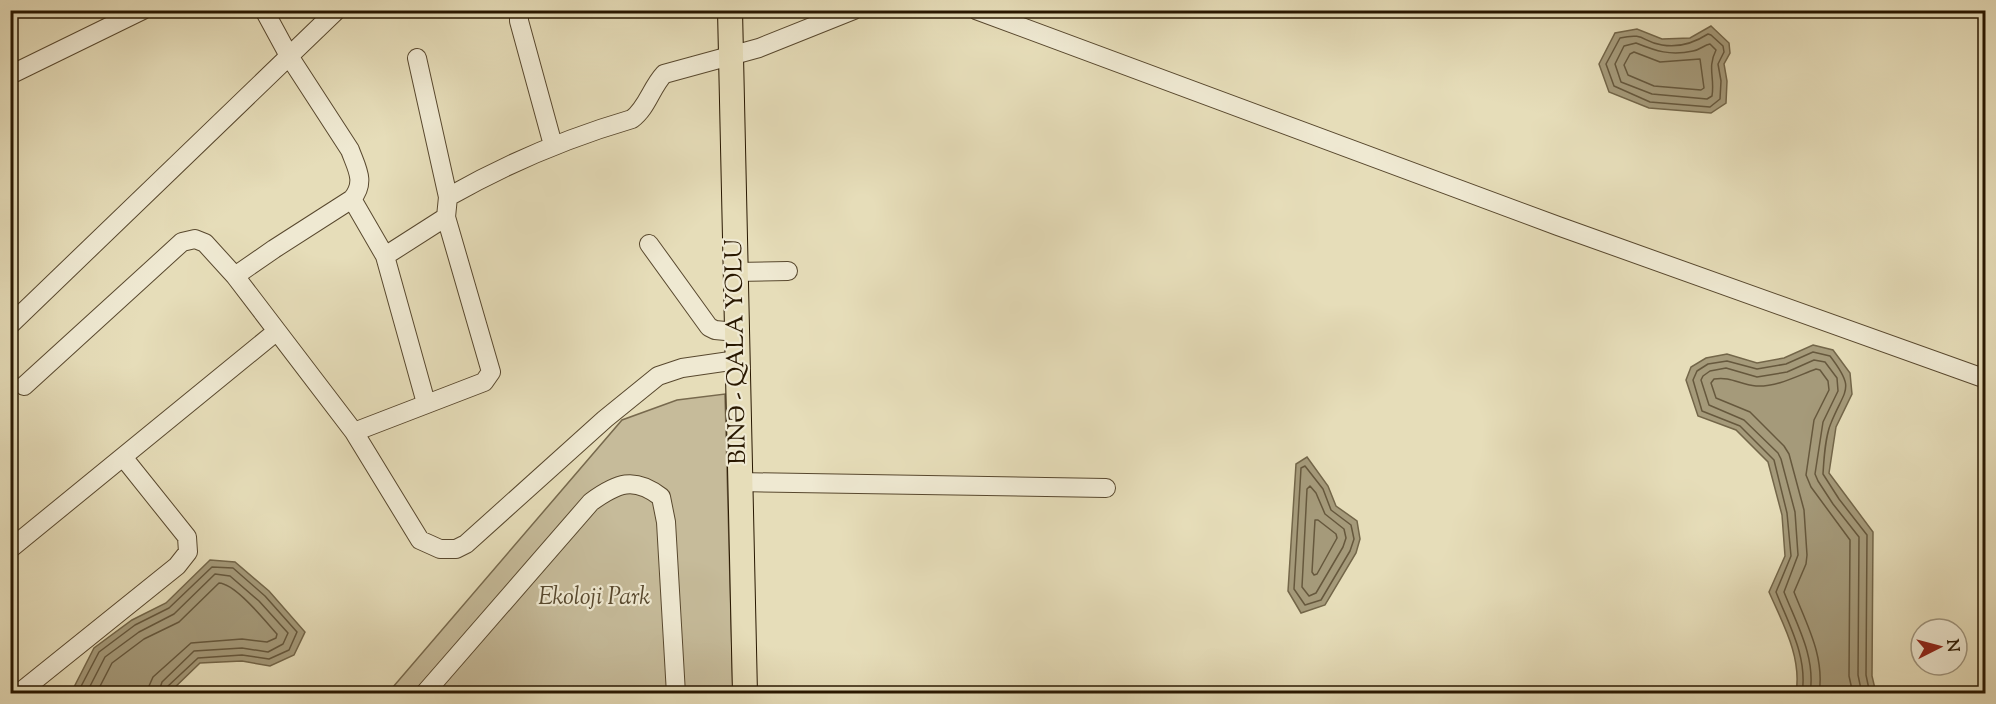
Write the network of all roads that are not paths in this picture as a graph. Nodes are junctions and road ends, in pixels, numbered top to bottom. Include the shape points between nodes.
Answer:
1 (143, 10) edge
2 (264, 10) edge
3 (337, 10) edge
4 (519, 10) edge
5 (730, 10) edge
6 (854, 10) edge
7 (976, 10) edge
8 (290, 56) junction
9 (731, 56) junction
10 (417, 58) dead end
11 (10, 75) edge
12 (553, 145) junction
13 (448, 197) junction
14 (352, 200) junction
15 (446, 217) junction
16 (649, 244) dead end
17 (385, 256) junction
18 (788, 271) dead end
19 (735, 272) junction
20 (235, 276) junction
21 (10, 325) edge
22 (277, 331) junction
23 (736, 332) junction
24 (737, 360) junction
25 (1986, 379) edge
26 (24, 386) dead end
27 (426, 403) junction
28 (354, 432) junction
29 (123, 457) junction
30 (739, 482) junction
31 (1106, 488) dead end
32 (10, 549) edge
33 (19, 693) edge
34 (424, 693) edge
35 (676, 693) edge
36 (745, 693) edge

1 - 11 street
2 - 8 street
3 - 8 street
4 - 12 street
5 - 9 main road, BINƏ - QALA YOLU
6 - 9 street
7 - 25 street
8 - 14 street via 350,150 360,178 359,191
8 - 21 street
9 - 12 street via 664,74 632,119
9 - 19 main road, BINƏ - QALA YOLU
10 - 13 street
12 - 13 street
13 - 15 street
14 - 17 street
14 - 20 street
15 - 17 street
15 - 27 street via 491,372 484,382
16 - 23 street via 709,327
17 - 27 street
18 - 19 street
19 - 23 main road, BINƏ - QALA YOLU
20 - 22 street
20 - 26 street via 205,243 195,239 182,242
22 - 28 street
22 - 29 street
23 - 24 main road, BINƏ - QALA YOLU
24 - 28 street via 682,368 658,376 456,549 440,549 420,540
24 - 30 main road, BINƏ - QALA YOLU
27 - 28 street
29 - 32 street
29 - 33 street via 187,537 188,552 177,566
30 - 31 street
30 - 36 main road, BINƏ - QALA YOLU
34 - 35 street via 591,502 607,490 626,484 649,487 661,497 666,522

